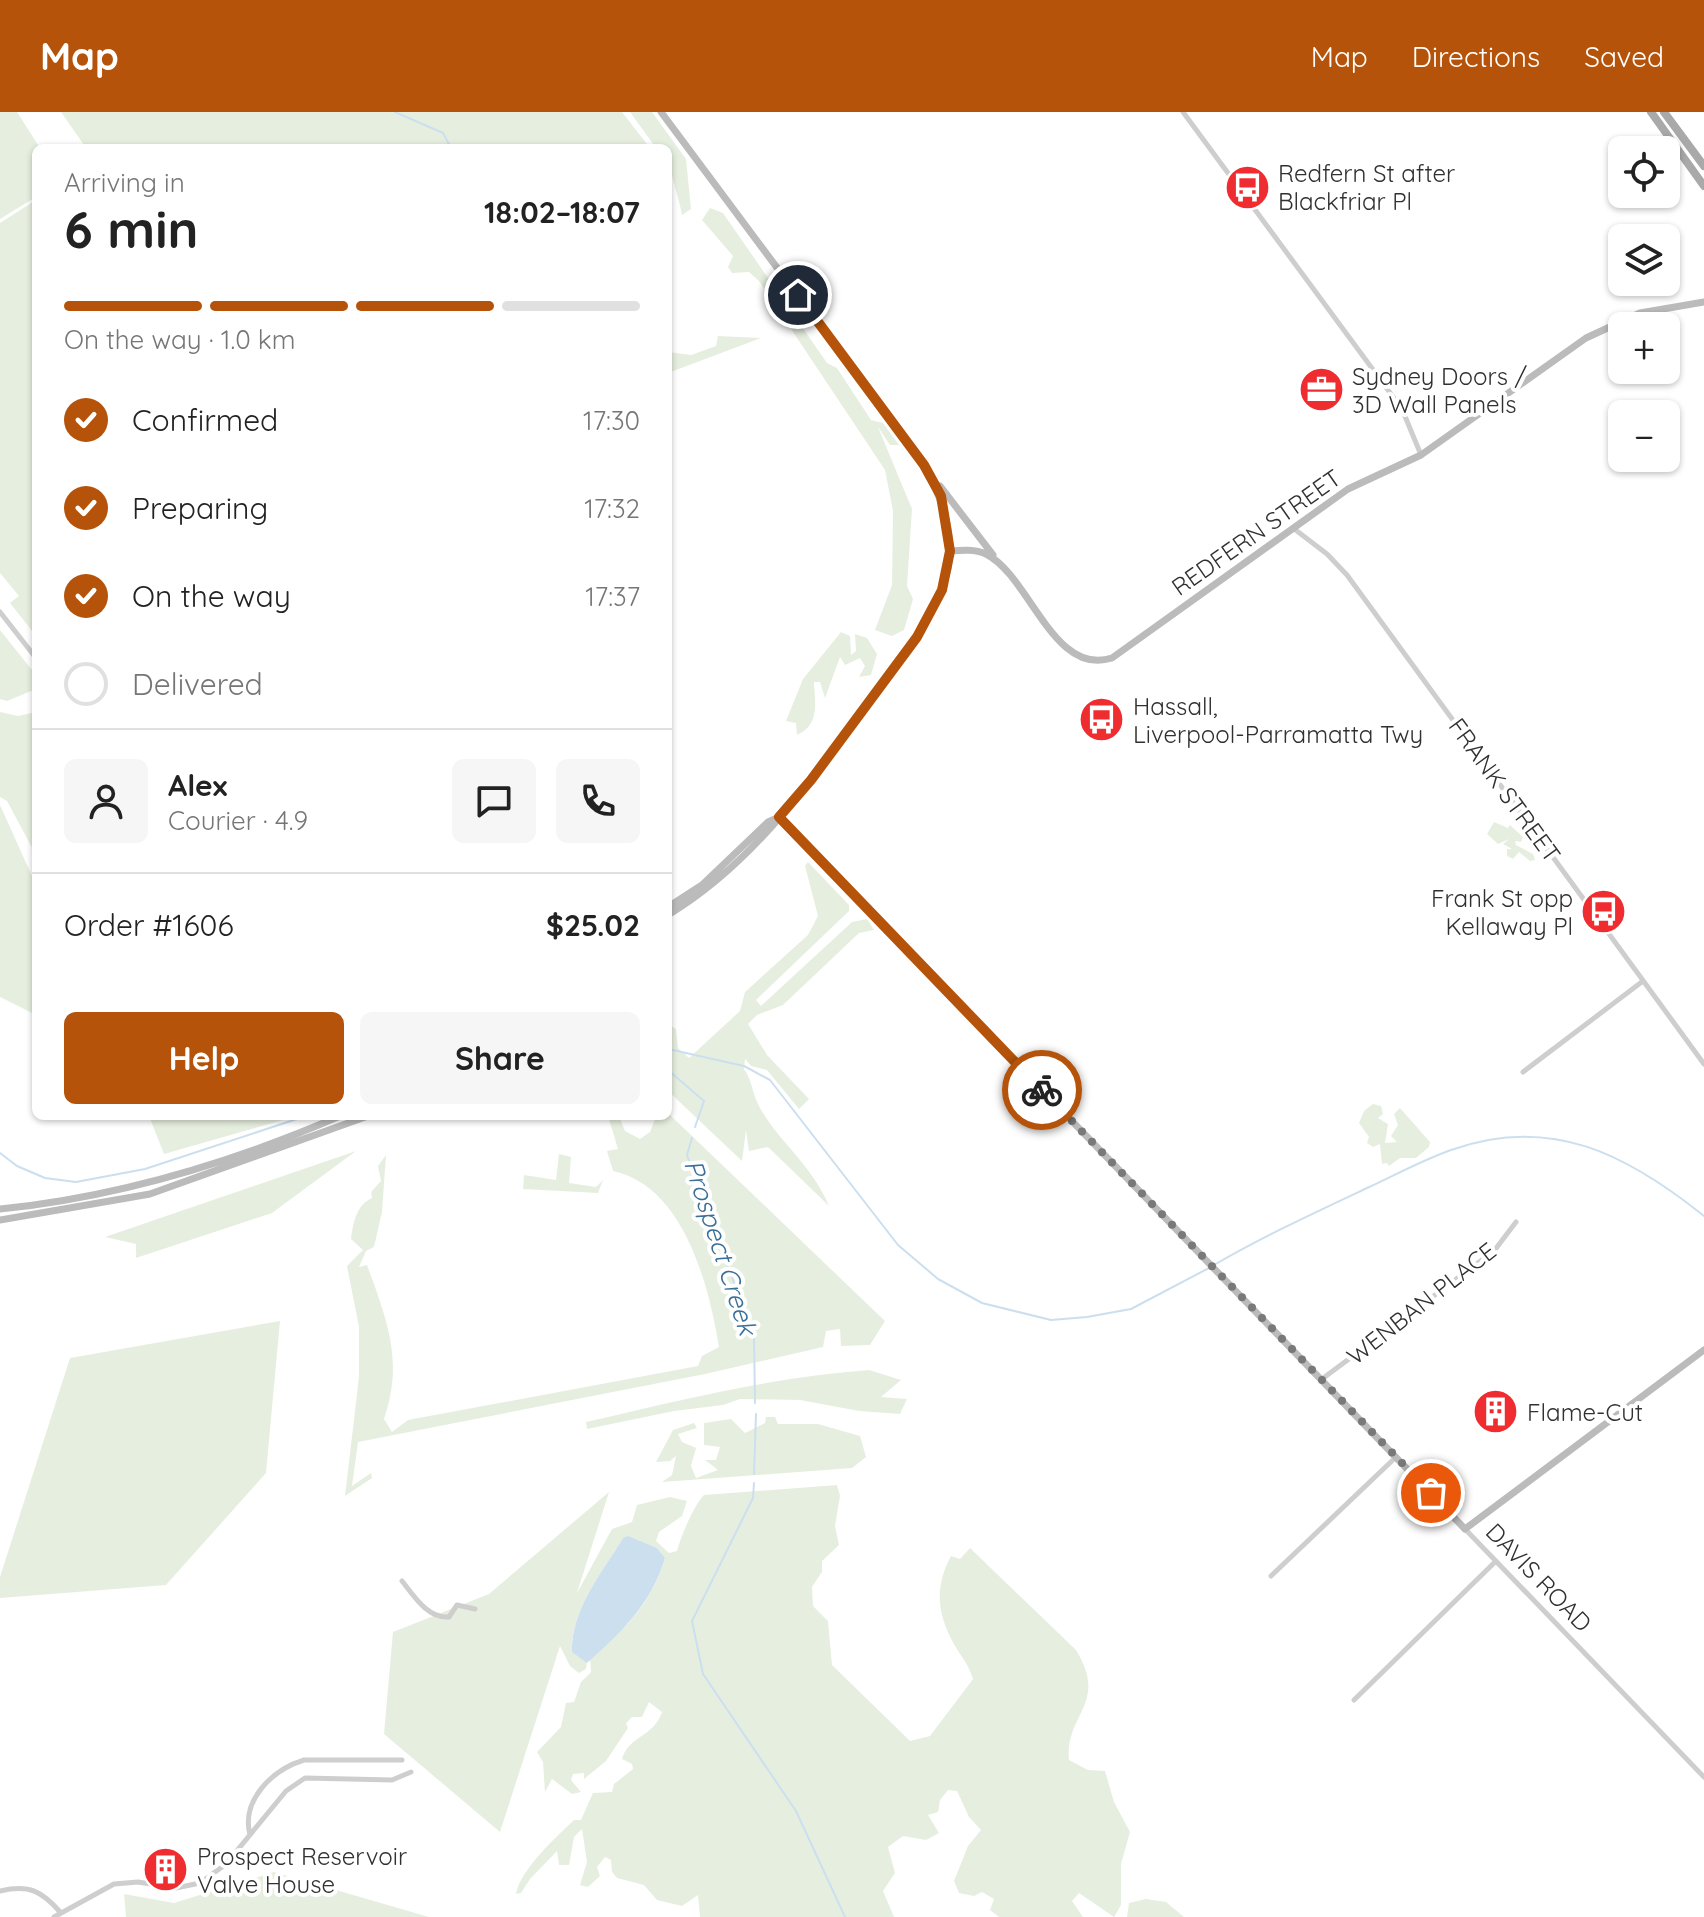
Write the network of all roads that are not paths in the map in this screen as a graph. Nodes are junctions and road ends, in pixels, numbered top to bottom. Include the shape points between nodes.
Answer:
1 (661, 112) edge
2 (1183, 112) edge
3 (1651, 112) edge
4 (1664, 112) edge
5 (1704, 166) edge
6 (1704, 186) edge
7 (1704, 302) edge
8 (1421, 455) junction
9 (924, 465) junction
10 (1293, 528) junction
11 (950, 551) junction
12 (1000, 564) junction
13 (0, 612) edge
14 (32, 653) edge
15 (779, 817) junction
16 (672, 904) edge
17 (672, 912) edge
18 (1643, 981) junction
19 (1704, 1064) edge
20 (1523, 1072) dead end
21 (329, 1120) edge
22 (357, 1120) edge
23 (0, 1209) edge
24 (0, 1220) edge
25 (1516, 1222) dead end
26 (1704, 1350) edge
27 (1322, 1379) junction
28 (1396, 1457) junction
29 (1465, 1529) junction
30 (1496, 1561) junction
31 (1271, 1576) dead end
32 (402, 1581) dead end
33 (475, 1609) dead end
34 (1354, 1700) dead end
35 (402, 1760) dead end
36 (411, 1772) dead end
37 (1704, 1777) edge
38 (250, 1835) junction
39 (0, 1891) edge
40 (61, 1913) junction
41 (54, 1917) edge

1 - 9 street
2 - 8 street via 1402,409
3 - 6 main road
4 - 5 main road
7 - 8 street, REDFERN STREET via 1640,313 1604,327
8 - 10 street, REDFERN STREET via 1348,489
9 - 11 street via 941,496
9 - 12 street
10 - 12 street, REDFERN STREET via 1129,648 1112,658 1088,661 1067,647
10 - 18 street, FRANK STREET via 1347,575
11 - 12 street via 971,550
11 - 15 street via 942,590 917,637
13 - 14 street
15 - 16 street
15 - 17 street via 709,888
15 - 27 street, DAVIS ROAD
18 - 19 street, FRANK STREET
18 - 20 street
21 - 23 street via 150,1184 80,1200
22 - 24 street via 150,1194
25 - 27 street, WENBAN PLACE via 1494,1251
26 - 29 street
27 - 28 street, DAVIS ROAD
28 - 29 street, DAVIS ROAD
28 - 31 street
29 - 30 street, DAVIS ROAD
30 - 34 street
30 - 37 street, DAVIS ROAD
32 - 33 street via 428,1611 442,1618 457,1605
35 - 38 street via 292,1763 256,1795 246,1819
36 - 38 street via 392,1780 305,1778 286,1791
38 - 40 street via 226,1864 200,1883 176,1888 114,1884
39 - 40 street via 29,1887
40 - 41 street

